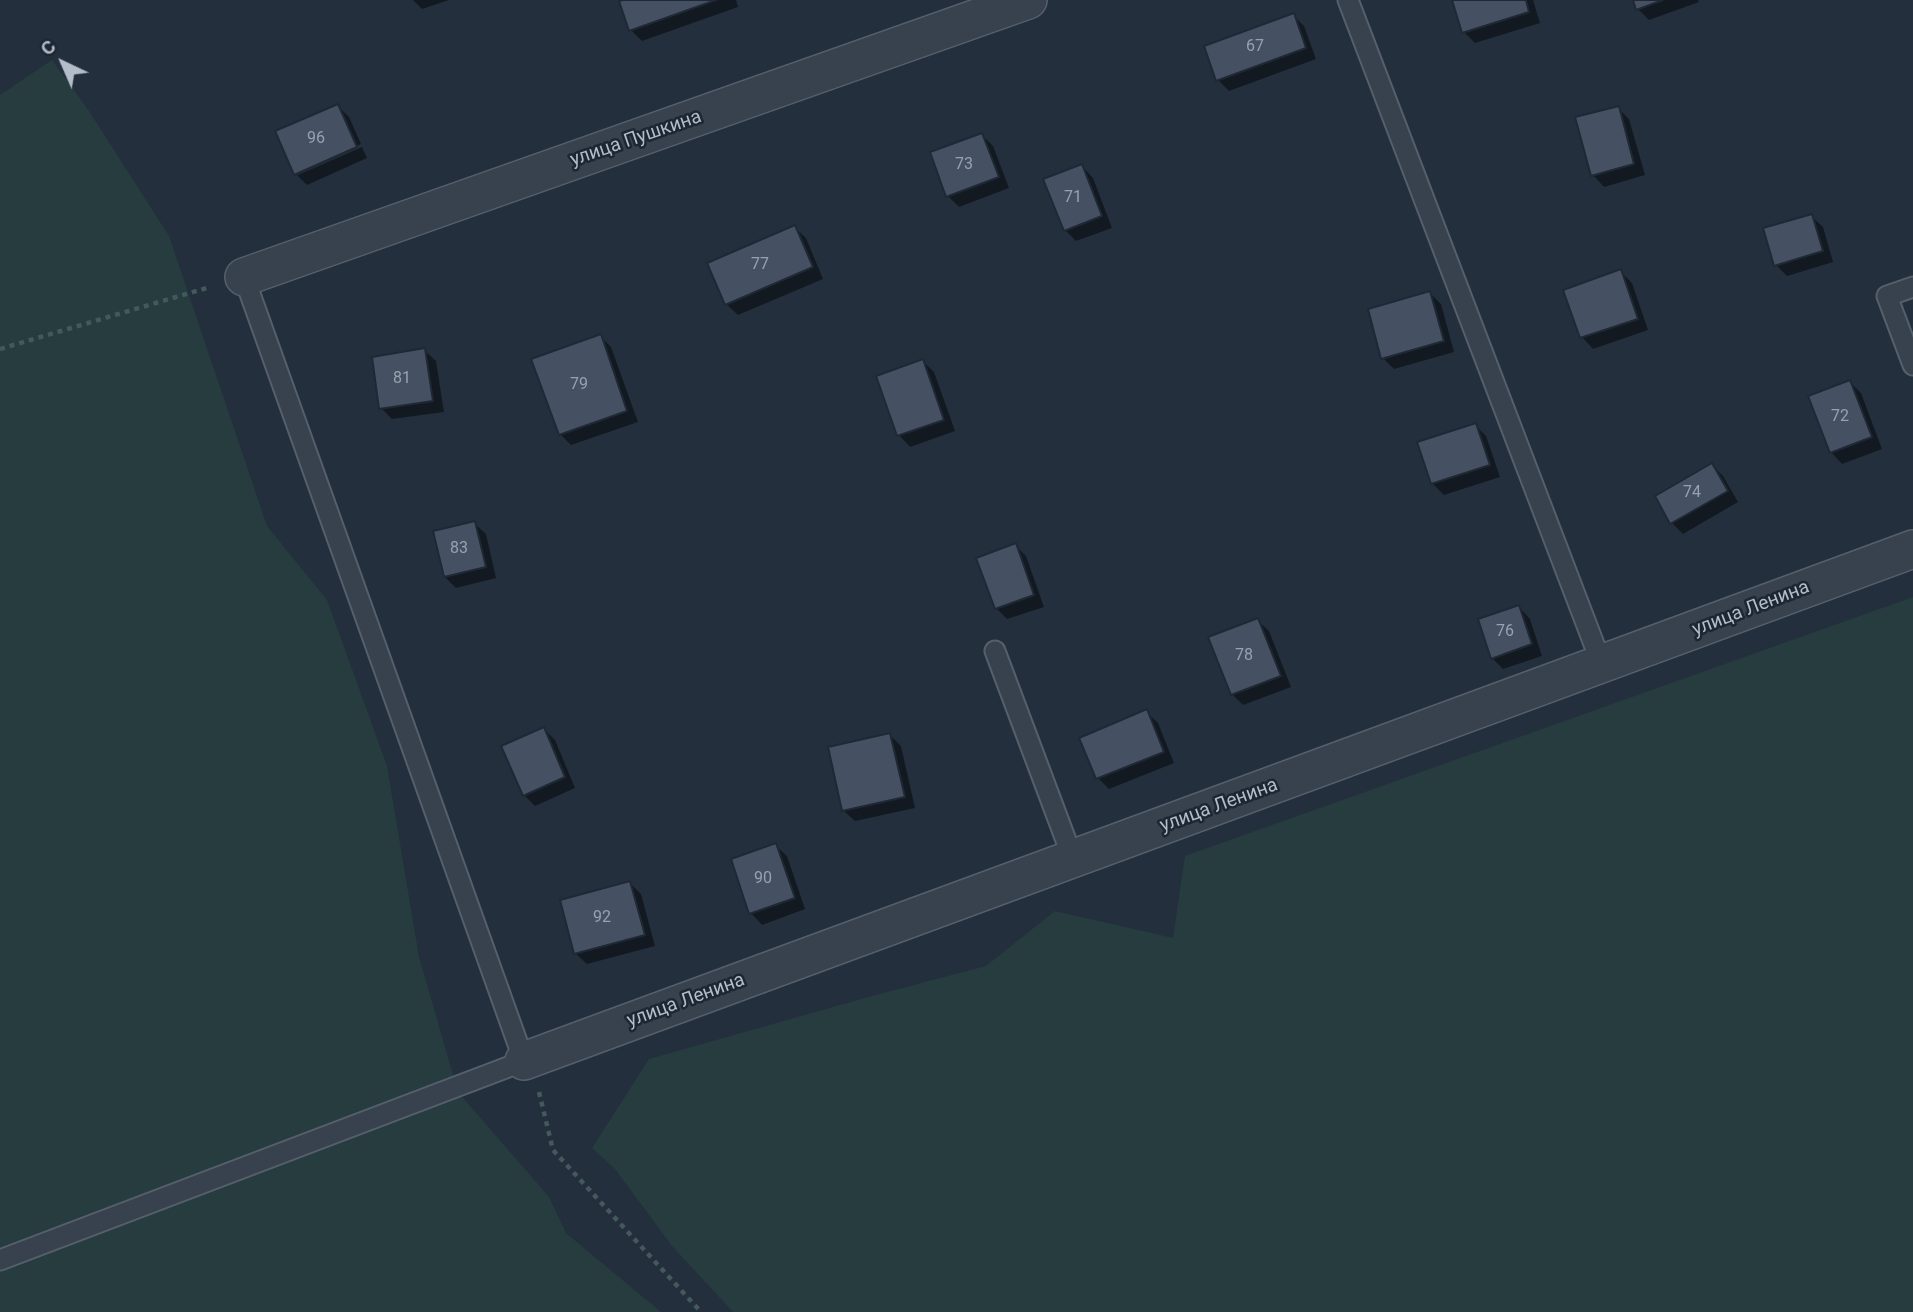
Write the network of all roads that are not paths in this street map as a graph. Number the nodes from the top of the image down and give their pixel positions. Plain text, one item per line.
1 (1028, 0) edge
2 (1348, 0) edge
3 (244, 277) joint
4 (1913, 287) edge
5 (1913, 365) edge
6 (1913, 549) edge
7 (995, 651) dead end
8 (1602, 665) junction
9 (1073, 859) junction
10 (524, 1061) junction
11 (0, 1260) edge

1 - 3 street, улица Пушкина
2 - 8 lane
3 - 10 lane
4 - 5 lane
6 - 8 street, улица Ленина
7 - 9 lane
8 - 9 street, улица Ленина
9 - 10 street, улица Ленина
10 - 11 lane

